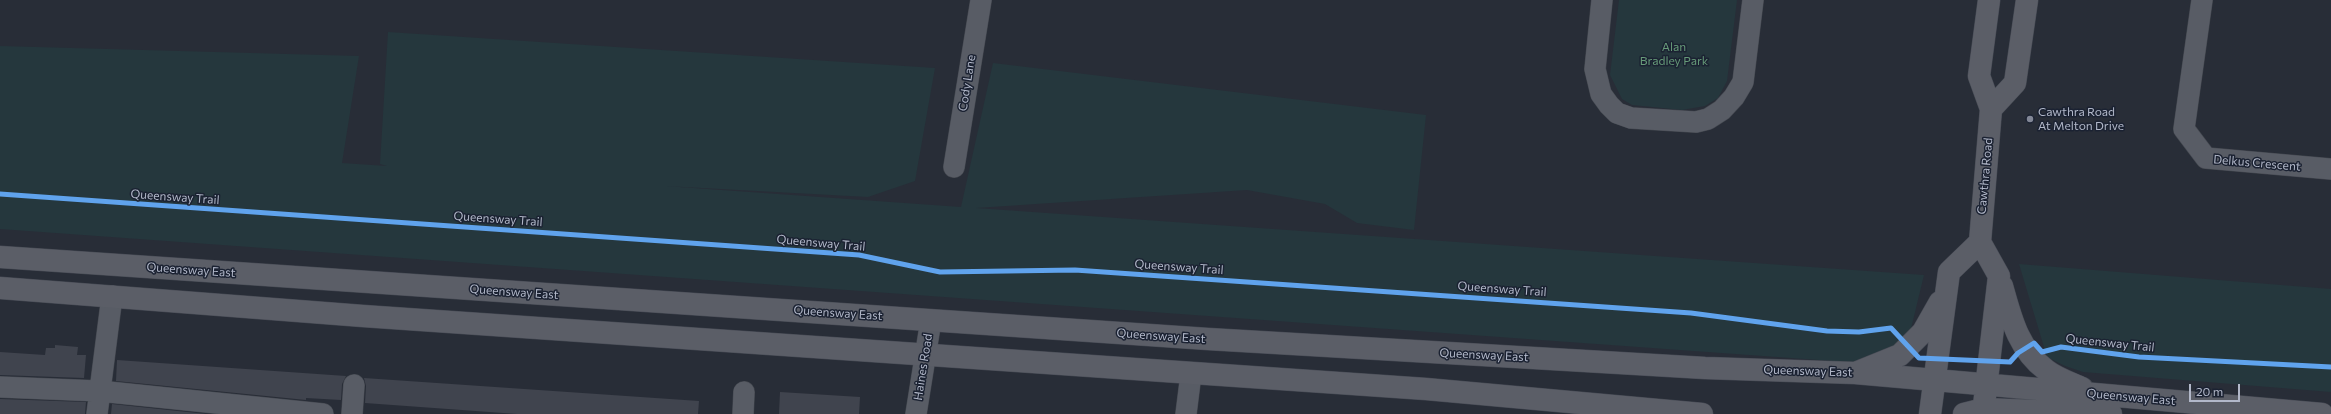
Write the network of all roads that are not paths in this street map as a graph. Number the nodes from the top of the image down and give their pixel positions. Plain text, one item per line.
1 (981, 0) edge
2 (1602, 0) edge
3 (1753, 0) edge
4 (1989, 0) edge
5 (2027, 0) edge
6 (2202, 0) edge
7 (1991, 109) junction
8 (954, 167) dead end
9 (2331, 169) edge
10 (1980, 242) junction
11 (0, 257) edge
12 (1999, 276) junction
13 (0, 288) edge
14 (1946, 291) junction
15 (112, 296) junction
16 (931, 320) junction
17 (925, 355) junction
18 (1855, 373) junction
19 (1191, 374) junction
20 (1934, 380) junction
21 (354, 385) dead end
22 (1987, 385) junction
23 (0, 387) edge
24 (99, 391) junction
25 (744, 392) dead end
26 (2094, 394) junction
27 (1977, 412) edge
28 (97, 414) edge
29 (323, 414) edge
30 (352, 414) edge
31 (743, 414) edge
32 (916, 414) edge
33 (1186, 414) edge
34 (1702, 414) edge
35 (1930, 414) edge
36 (2111, 414) edge
37 (2322, 414) edge

1 - 8 street, Cody Lane
2 - 3 street
4 - 7 main road, Cawthra Road
5 - 7 main road
6 - 9 street, Delkus Crescent
7 - 10 main road, Cawthra Road
10 - 12 main road
10 - 14 main road
11 - 16 main road, Queensway East
12 - 22 main road
12 - 26 main road
13 - 15 main road
14 - 18 main road
14 - 20 main road
15 - 17 main road
15 - 24 street
16 - 17 street, Haines Road
16 - 18 main road, Queensway East
17 - 19 main road
17 - 32 street, Haines Road
18 - 20 main road, Queensway East
19 - 33 street
19 - 34 main road
20 - 22 main road, Queensway East
20 - 35 main road
21 - 30 street
22 - 26 main road, Queensway East
22 - 27 main road
23 - 24 street
24 - 28 street
24 - 29 street
25 - 31 street
26 - 37 main road, Queensway East
27 - 36 main road

